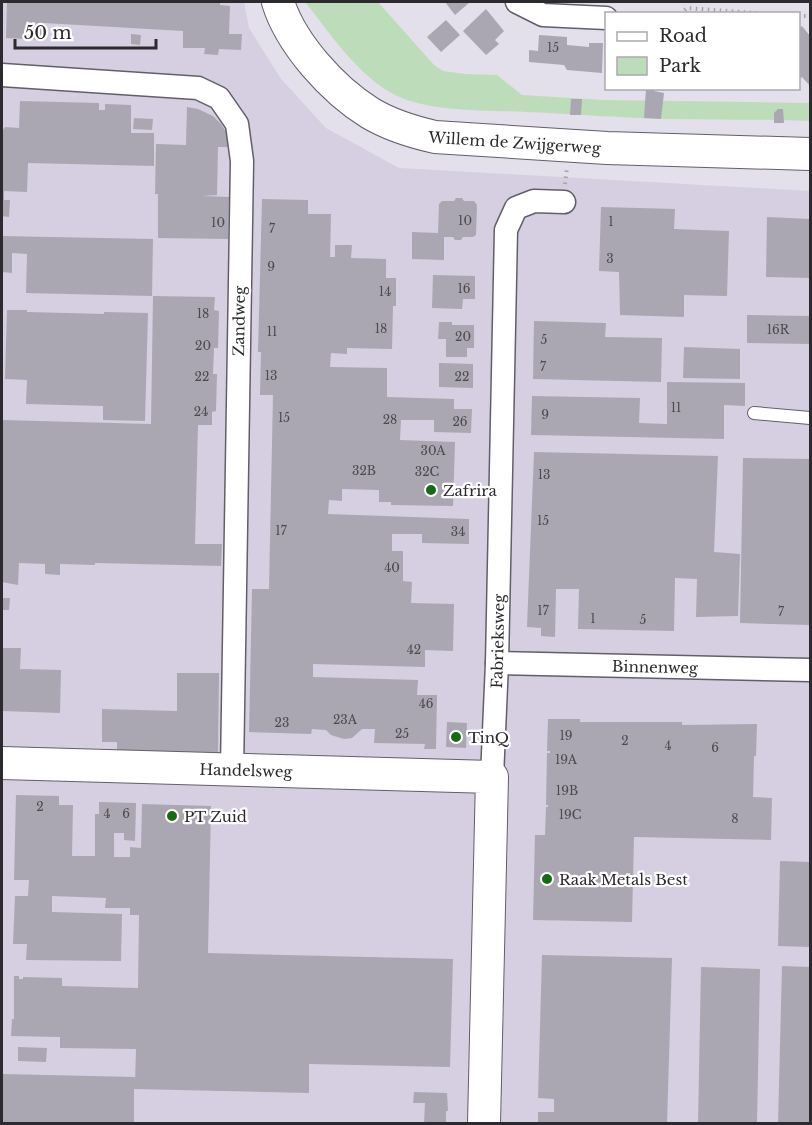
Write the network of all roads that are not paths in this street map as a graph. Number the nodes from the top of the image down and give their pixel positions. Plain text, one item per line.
1 (278, 2) edge
2 (517, 2) edge
3 (605, 18) edge
4 (2, 75) edge
5 (810, 154) edge
6 (564, 202) dead end
7 (754, 413) dead end
8 (810, 418) edge
9 (497, 663) junction
10 (810, 670) edge
11 (2, 764) edge
12 (232, 770) junction
13 (492, 777) junction
14 (484, 1124) edge

1 - 5 street, Willem de Zwijgerweg
2 - 3 street
4 - 12 street, Zandweg
6 - 9 street, Fabrieksweg
7 - 8 lane
9 - 10 street, Binnenweg
9 - 13 street, Fabrieksweg
11 - 12 street, Handelsweg
12 - 13 street, Handelsweg
13 - 14 street, Fabrieksweg

